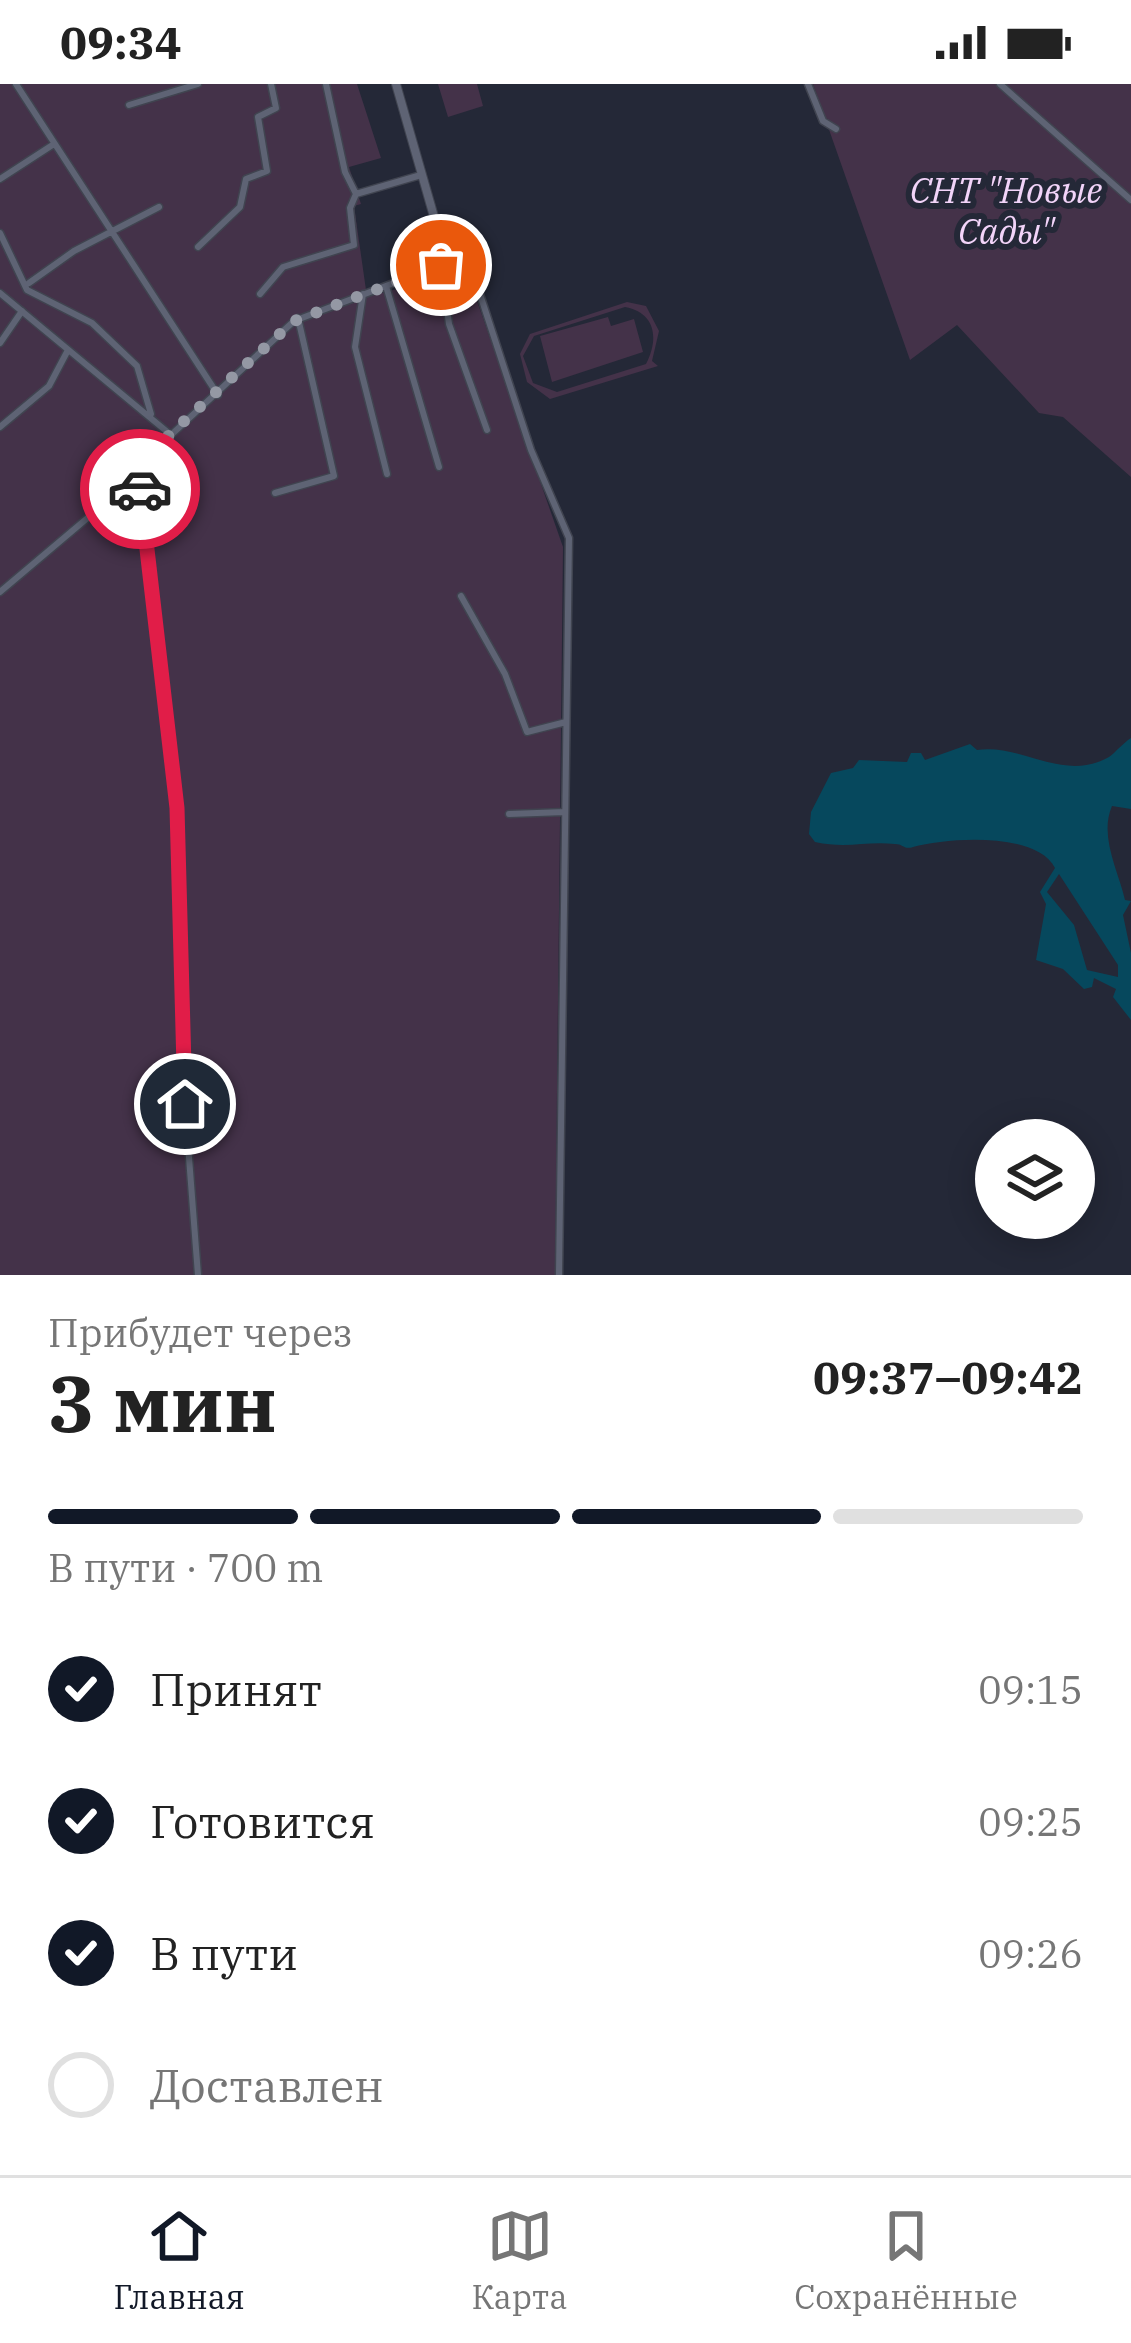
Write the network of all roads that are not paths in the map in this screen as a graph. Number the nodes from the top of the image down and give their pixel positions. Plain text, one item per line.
1 (16, 84) edge
2 (198, 84) edge
3 (271, 84) edge
4 (326, 84) edge
5 (395, 84) edge
6 (808, 84) edge
7 (1000, 84) edge
8 (129, 105) dead end
9 (836, 129) dead end
10 (54, 144) junction
11 (421, 175) junction
12 (0, 179) edge
13 (356, 194) junction
14 (1131, 200) edge
15 (159, 207) dead end
16 (0, 233) edge
17 (112, 233) junction
18 (198, 247) dead end
19 (443, 260) junction
20 (28, 286) junction
21 (386, 286) junction
22 (0, 293) edge
23 (260, 294) dead end
24 (363, 294) junction
25 (14, 304) junction
26 (22, 311) junction
27 (298, 318) junction
28 (0, 343) edge
29 (69, 349) junction
30 (218, 395) junction
31 (152, 414) junction
32 (0, 427) edge
33 (487, 430) dead end
34 (170, 434) junction
35 (439, 467) dead end
36 (387, 474) dead end
37 (136, 477) junction
38 (275, 494) dead end
39 (0, 592) edge
40 (461, 596) dead end
41 (566, 722) junction
42 (565, 812) junction
43 (509, 814) dead end
44 (199, 1275) edge
45 (559, 1275) edge

1 - 10 street
2 - 8 street
3 - 18 street
4 - 13 street
5 - 11 street
6 - 9 street
7 - 14 street
10 - 12 street
10 - 17 street
11 - 13 street
11 - 19 street
13 - 23 street
15 - 17 street
16 - 20 street
17 - 20 street
17 - 30 street
19 - 21 street
19 - 33 street
19 - 41 street
20 - 25 street
20 - 31 street
21 - 24 street
21 - 35 street
22 - 25 street
24 - 27 street
24 - 36 street
25 - 26 street
26 - 28 street
26 - 29 street
27 - 30 street
27 - 38 street
29 - 31 street
29 - 32 street
30 - 34 street
31 - 34 street
34 - 37 street
37 - 39 street
37 - 44 street
40 - 41 street
41 - 42 street
42 - 43 street
42 - 45 street

